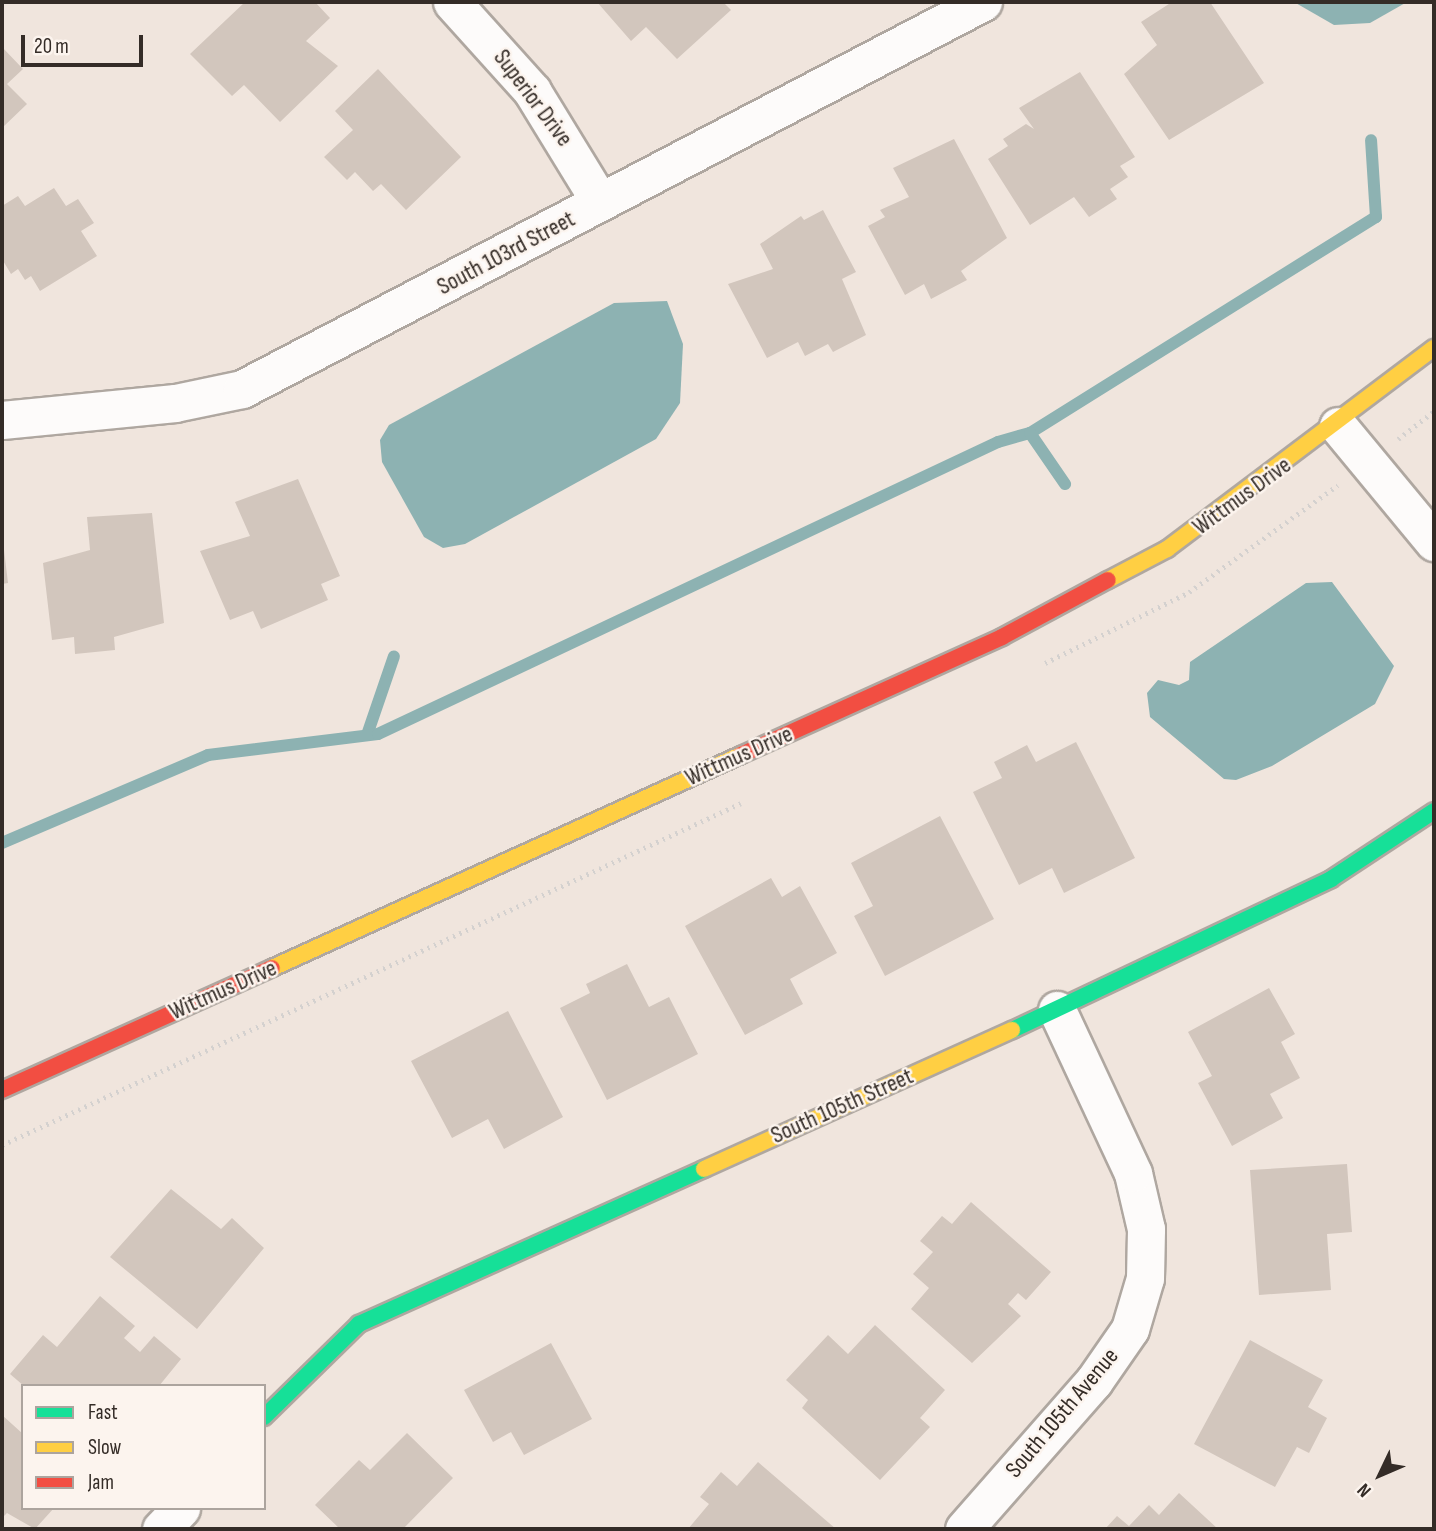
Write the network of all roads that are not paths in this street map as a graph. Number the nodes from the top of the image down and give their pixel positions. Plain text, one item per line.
1 (452, 2) edge
2 (984, 2) edge
3 (600, 202) junction
4 (1434, 348) edge
5 (2, 420) edge
6 (1338, 426) junction
7 (1434, 542) edge
8 (1434, 811) edge
9 (1057, 1010) junction
10 (2, 1090) edge
11 (266, 1414) edge
12 (179, 1510) edge
13 (161, 1529) edge
14 (964, 1529) edge

1 - 3 street, Superior Drive
2 - 3 street, South 103rd Street
3 - 5 street, South 103rd Street
4 - 6 street, Wittmus Drive
6 - 7 street
6 - 10 street, Wittmus Drive
8 - 9 street, South 105th Street
9 - 11 street, South 105th Street
9 - 14 street, South 105th Avenue
12 - 13 street

